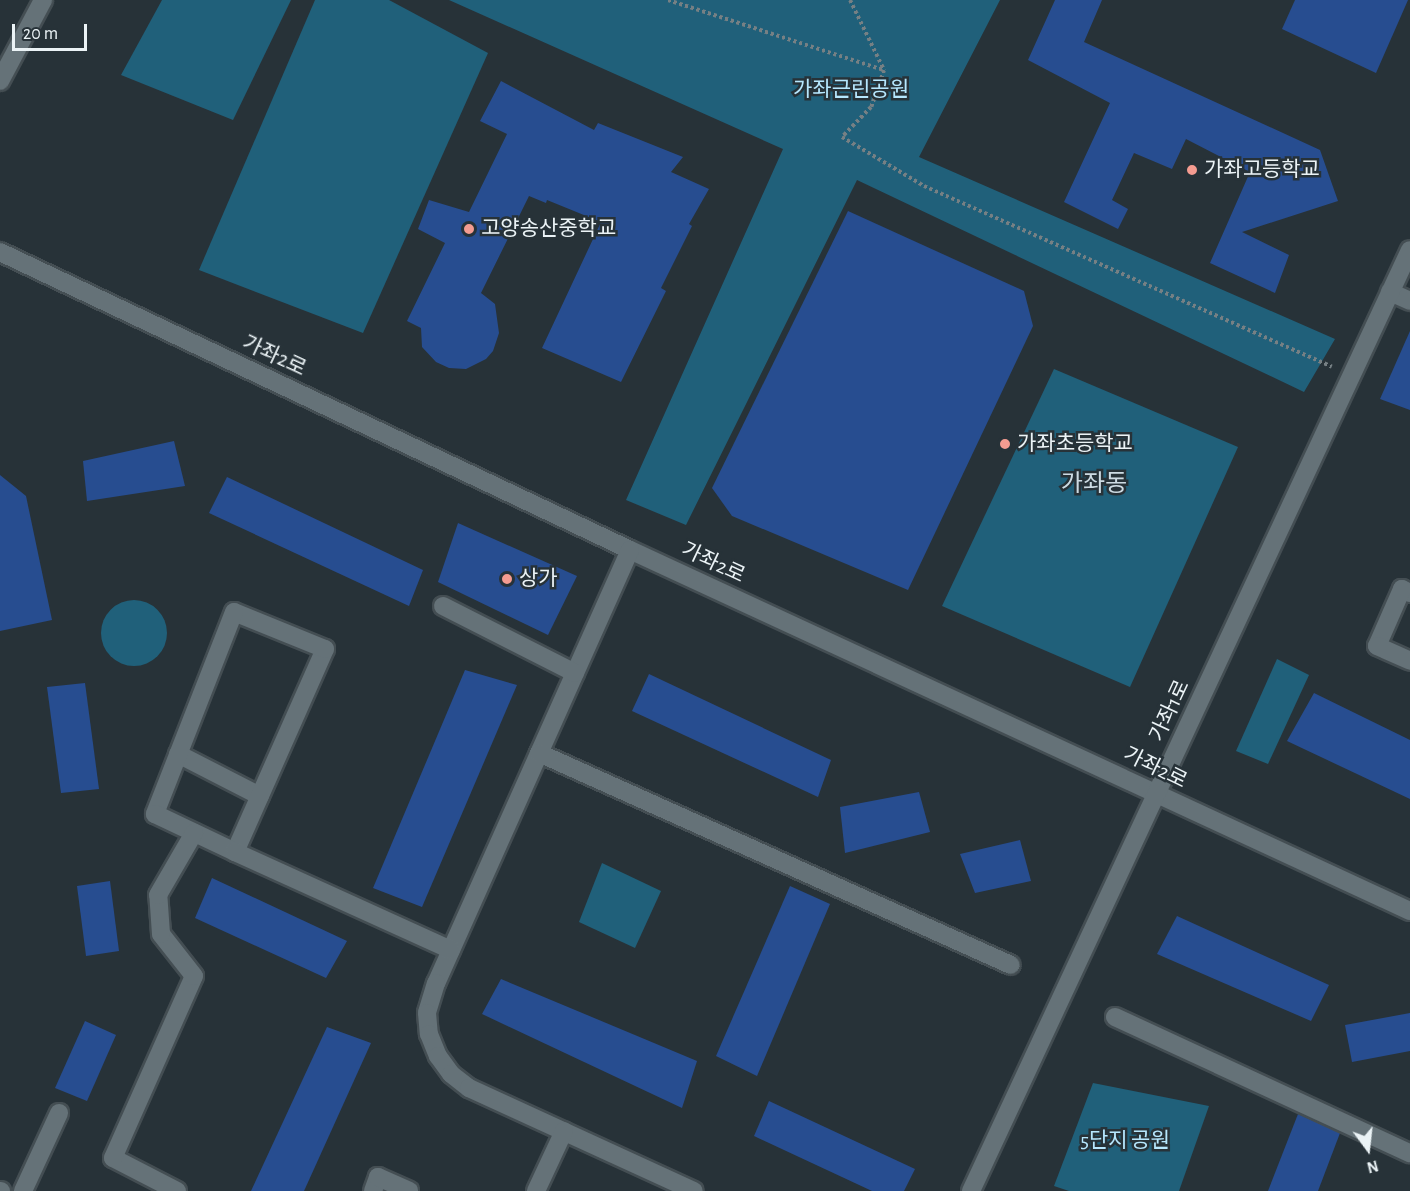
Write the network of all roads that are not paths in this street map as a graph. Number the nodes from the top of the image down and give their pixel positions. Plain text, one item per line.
1 (43, 0) edge
2 (0, 81) edge
3 (1410, 250) edge
4 (0, 252) edge
5 (1390, 292) junction
6 (1410, 301) edge
7 (630, 550) junction
8 (1410, 593) edge
9 (443, 606) dead end
10 (1410, 661) edge
11 (575, 673) junction
12 (539, 753) junction
13 (178, 754) junction
14 (1157, 793) junction
15 (260, 796) junction
16 (194, 833) junction
17 (235, 852) junction
18 (1410, 910) edge
19 (451, 950) junction
20 (1011, 965) dead end
21 (1115, 1017) dead end
22 (59, 1113) dead end
23 (564, 1131) junction
24 (1410, 1153) edge
25 (24, 1191) edge
26 (177, 1191) edge
27 (373, 1191) edge
28 (409, 1191) edge
29 (536, 1191) edge
30 (694, 1191) edge
31 (971, 1191) edge

1 - 2 street
3 - 5 street, 가좌1로
4 - 7 street, 가좌2로
5 - 6 street
5 - 14 street, 가좌1로
7 - 11 street
7 - 14 street, 가좌2로
8 - 10 street
9 - 11 street
11 - 12 street
12 - 19 street
12 - 20 street
13 - 15 street
13 - 15 street
13 - 16 street
14 - 18 street, 가좌2로
14 - 31 street, 가좌1로
15 - 17 street
16 - 17 street
16 - 26 street
17 - 19 street
19 - 23 street
21 - 24 street
22 - 25 street
23 - 29 street
23 - 30 street
27 - 28 street

